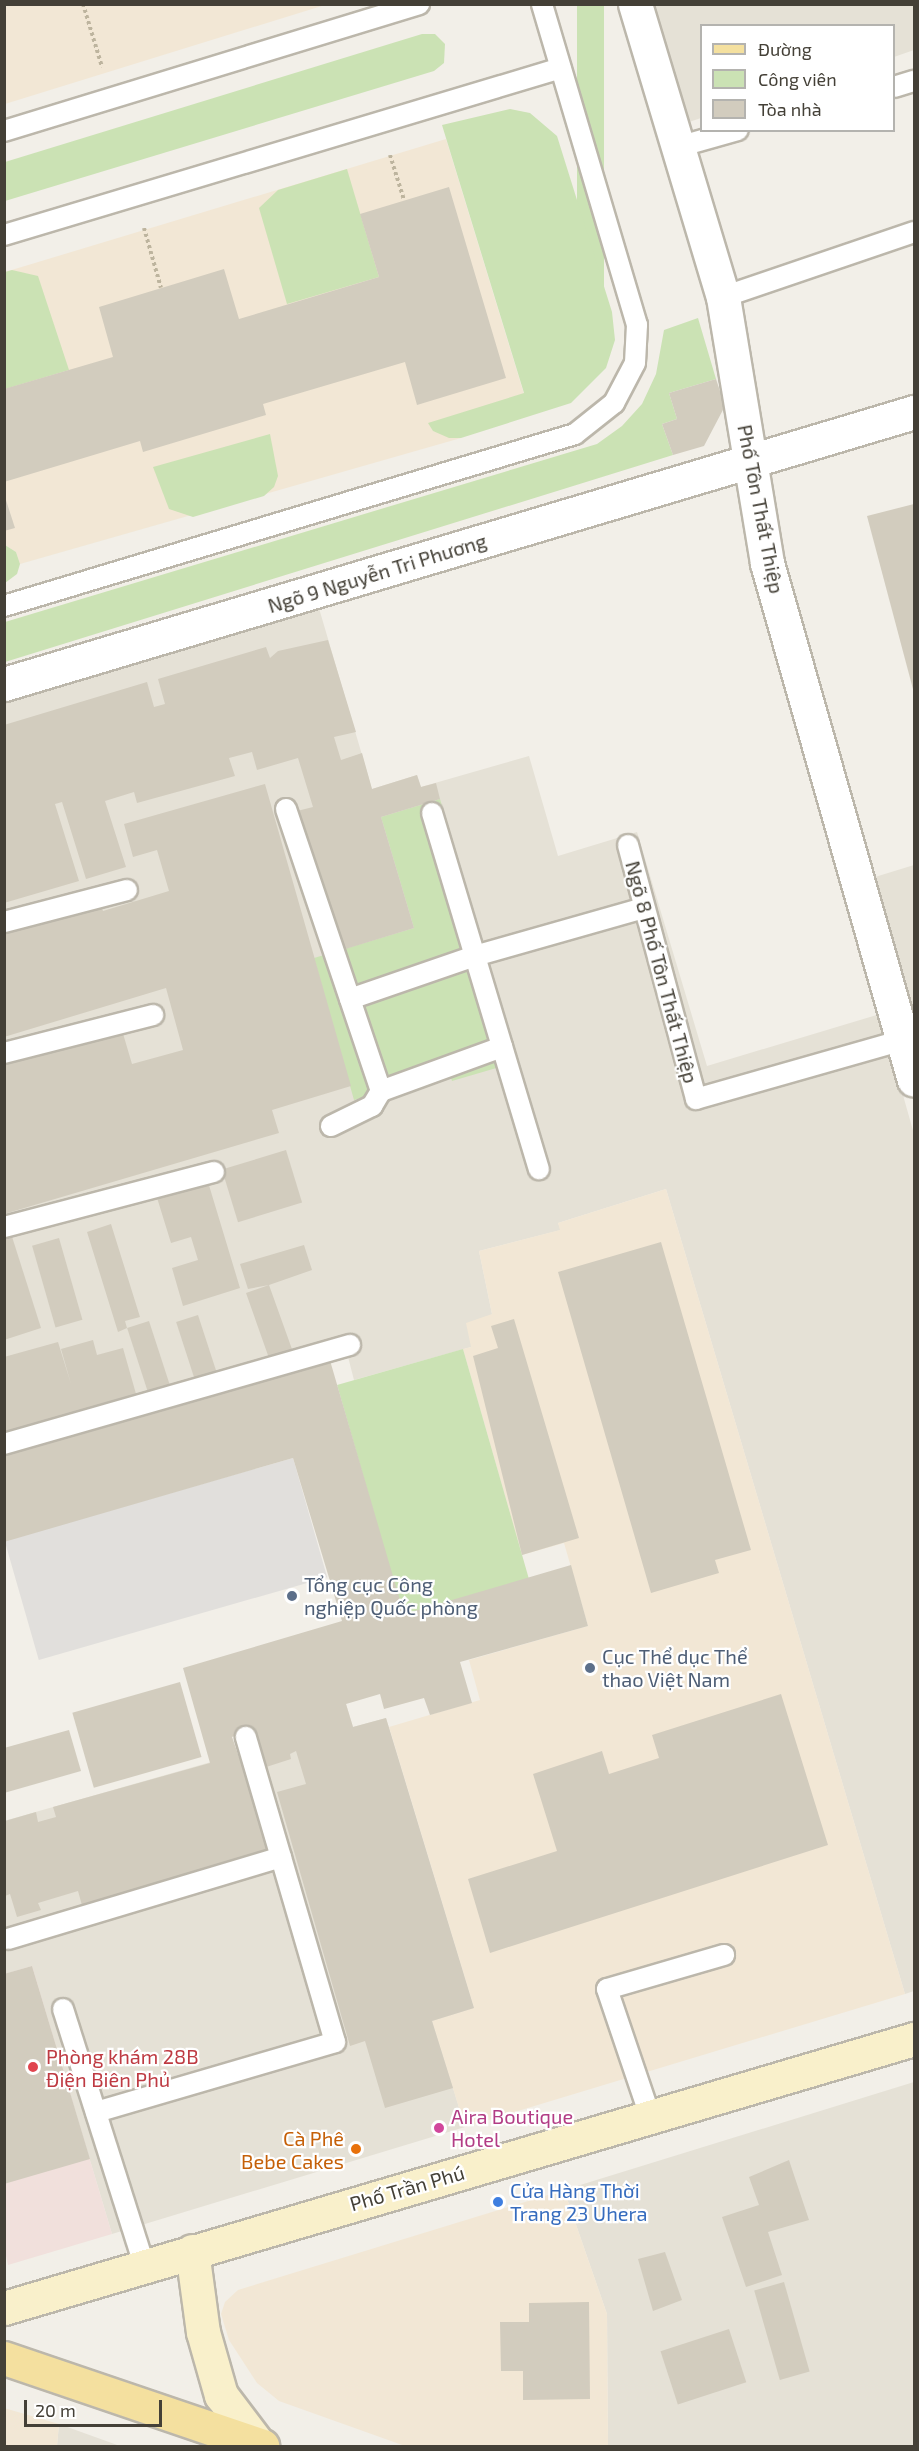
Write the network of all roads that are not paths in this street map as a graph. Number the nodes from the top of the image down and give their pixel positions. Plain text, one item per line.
1 (419, 4) edge
2 (542, 4) edge
3 (635, 4) edge
4 (561, 68) junction
5 (915, 81) edge
6 (895, 87) edge
7 (4, 131) edge
8 (731, 132) edge
9 (678, 147) junction
10 (915, 232) edge
11 (4, 235) edge
12 (723, 297) junction
13 (915, 412) edge
14 (750, 462) junction
15 (4, 606) edge
16 (4, 684) edge
17 (286, 809) dead end
18 (432, 813) dead end
19 (628, 845) dead end
20 (127, 890) dead end
21 (644, 908) junction
22 (4, 922) edge
23 (475, 956) junction
24 (350, 999) junction
25 (153, 1015) dead end
26 (903, 1040) junction
27 (502, 1047) junction
28 (4, 1053) edge
29 (915, 1080) edge
30 (381, 1091) junction
31 (331, 1126) dead end
32 (539, 1169) dead end
33 (214, 1172) dead end
34 (4, 1227) edge
35 (350, 1346) dead end
36 (4, 1444) edge
37 (246, 1737) dead end
38 (281, 1857) junction
39 (8, 1939) dead end
40 (724, 1955) dead end
41 (63, 2009) dead end
42 (915, 2039) edge
43 (96, 2112) junction
44 (650, 2116) junction
45 (192, 2251) junction
46 (144, 2265) junction
47 (4, 2308) edge
48 (4, 2358) edge
49 (260, 2446) edge

1 - 7 lane
2 - 4 lane
3 - 9 street, Phố Tôn Thất Thiệp
4 - 11 lane
4 - 15 lane
5 - 6 lane
8 - 9 lane
9 - 12 street, Phố Tôn Thất Thiệp
10 - 12 lane
12 - 14 street, Phố Tôn Thất Thiệp
13 - 14 street, Ngõ 9 Nguyễn Tri Phương
14 - 16 street, Ngõ 9 Nguyễn Tri Phương
14 - 26 street, Phố Tôn Thất Thiệp
17 - 24 lane
18 - 23 lane
19 - 21 lane, Ngõ 8 Phố Tôn Thất Thiệp
20 - 22 lane
21 - 23 lane
21 - 26 lane, Ngõ 8 Phố Tôn Thất Thiệp
23 - 24 lane
23 - 27 lane
24 - 30 lane
25 - 28 lane
26 - 29 street, Phố Tôn Thất Thiệp
27 - 30 lane
27 - 32 lane
30 - 31 lane
33 - 34 lane
35 - 36 lane
37 - 38 lane
38 - 39 lane
38 - 43 lane
40 - 44 lane
41 - 43 lane
42 - 44 street, Phố Trần Phú
43 - 46 lane
44 - 45 street, Phố Trần Phú
45 - 46 street, Phố Trần Phú
45 - 49 street
46 - 47 street, Phố Trần Phú
48 - 49 main road

